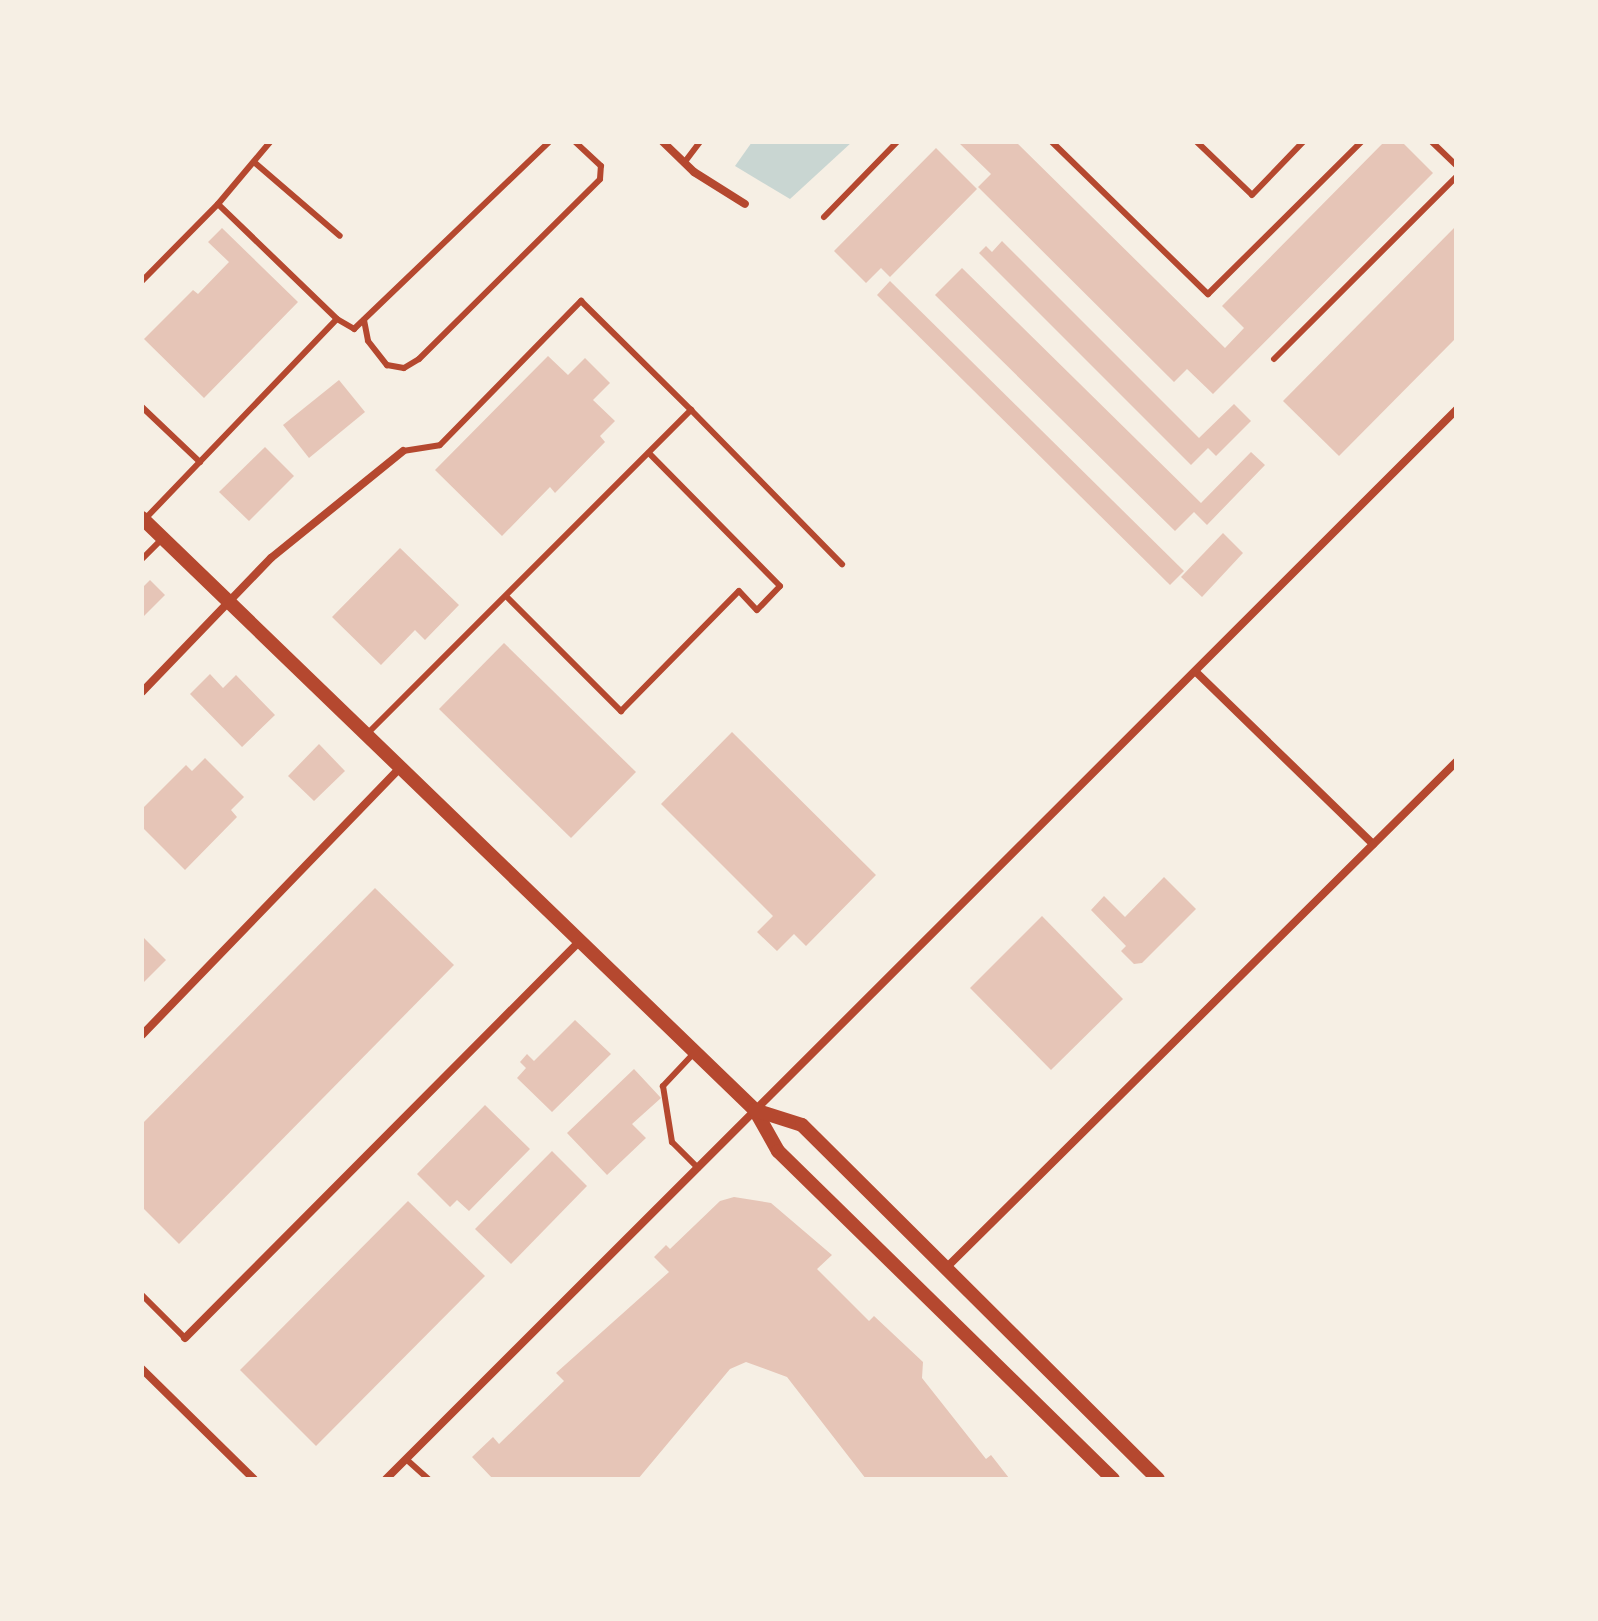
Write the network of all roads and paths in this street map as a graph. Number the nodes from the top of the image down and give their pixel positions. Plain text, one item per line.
1 (270, 142) edge
2 (549, 142) edge
3 (575, 142) edge
4 (663, 142) edge
5 (700, 142) edge
6 (897, 142) edge
7 (1052, 142) edge
8 (1197, 142) edge
9 (1303, 142) edge
10 (1361, 142) edge
11 (1432, 142) edge
12 (254, 162) junction
13 (684, 163) junction
14 (1456, 165) edge
15 (1456, 177) edge
16 (218, 204) junction
17 (745, 204) dead end
18 (824, 217) dead end
19 (340, 236) dead end
20 (142, 281) edge
21 (337, 319) junction
22 (364, 320) junction
23 (1274, 359) dead end
24 (142, 407) edge
25 (691, 410) junction
26 (1456, 410) edge
27 (403, 451) joint
28 (649, 453) junction
29 (200, 462) junction
30 (143, 519) edge
31 (163, 538) junction
32 (142, 559) edge
33 (842, 564) dead end
34 (506, 596) junction
35 (229, 602) junction
36 (1196, 672) junction
37 (142, 692) edge
38 (366, 735) junction
39 (1456, 762) edge
40 (400, 768) junction
41 (1373, 844) junction
42 (579, 942) junction
43 (142, 1035) edge
44 (695, 1052) junction
45 (755, 1110) junction
46 (698, 1168) junction
47 (946, 1268) junction
48 (142, 1295) edge
49 (185, 1338) joint
50 (144, 1375) edge
51 (406, 1459) junction
52 (254, 1479) edge
53 (386, 1479) edge
54 (428, 1479) edge
55 (1113, 1479) edge
56 (1158, 1479) edge

1 - 12 lane
2 - 22 lane
3 - 22 lane
4 - 13 street
5 - 13 lane
6 - 18 lane
7 - 10 lane
8 - 9 lane
11 - 14 lane
12 - 16 lane
12 - 19 lane
13 - 17 street
15 - 23 lane
16 - 20 lane
16 - 21 lane
21 - 22 lane
21 - 29 lane
24 - 29 lane
25 - 27 lane
25 - 28 lane
25 - 33 lane
26 - 36 street
27 - 35 street
28 - 34 lane
28 - 34 lane
29 - 30 lane
30 - 31 street
31 - 32 lane
31 - 35 street
34 - 38 lane
35 - 37 street
35 - 38 street
36 - 41 street
36 - 45 street
38 - 40 street
39 - 41 street
40 - 42 street
40 - 43 street
41 - 47 street
42 - 44 street
42 - 49 street
44 - 45 street
44 - 46 lane
45 - 46 street
45 - 47 street
45 - 55 street
46 - 51 street
47 - 56 street
48 - 49 lane
50 - 52 street
51 - 53 street
51 - 54 lane

